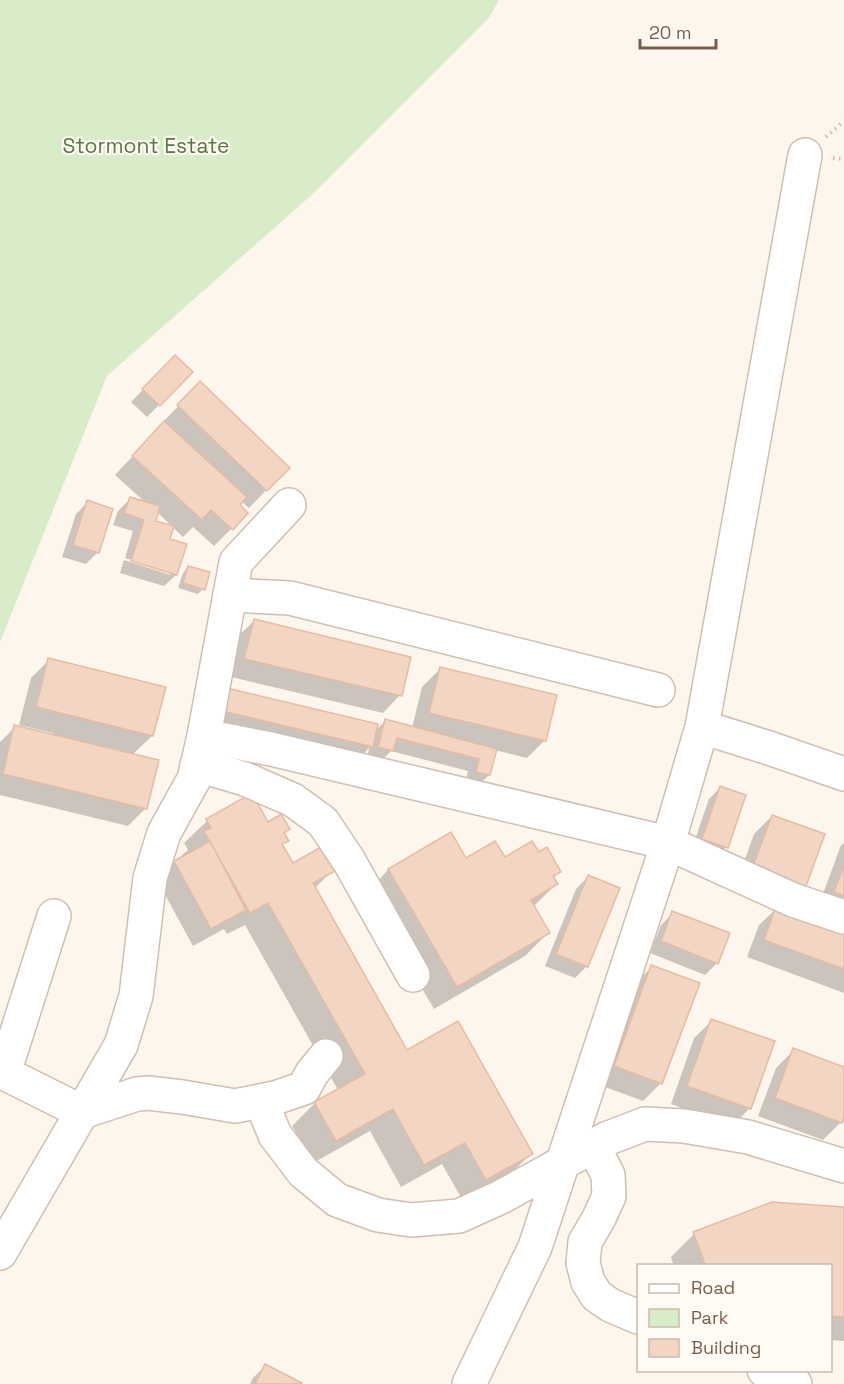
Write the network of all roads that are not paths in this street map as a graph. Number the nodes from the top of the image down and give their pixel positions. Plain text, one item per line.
1 (805, 154) dead end
2 (289, 505) dead end
3 (230, 595) junction
4 (658, 690) dead end
5 (702, 727) junction
6 (201, 750) junction
7 (844, 774) edge
8 (668, 843) junction
9 (54, 916) dead end
10 (844, 917) edge
11 (413, 975) dead end
12 (326, 1056) dead end
13 (261, 1101) junction
14 (82, 1112) junction
15 (593, 1146) junction
16 (562, 1163) junction
17 (844, 1166) edge
18 (0, 1252) edge
19 (637, 1316) edge
20 (766, 1372) edge
21 (469, 1384) edge
22 (795, 1384) edge

1 - 5 lane
2 - 3 lane
3 - 4 lane
3 - 6 lane
5 - 7 lane
5 - 8 lane
6 - 8 lane
6 - 11 lane
6 - 14 lane
8 - 10 lane
8 - 16 lane
9 - 14 lane
12 - 13 lane
13 - 14 lane
13 - 16 lane
14 - 18 lane
15 - 16 lane
15 - 17 lane
15 - 19 lane
16 - 21 lane
20 - 22 lane

